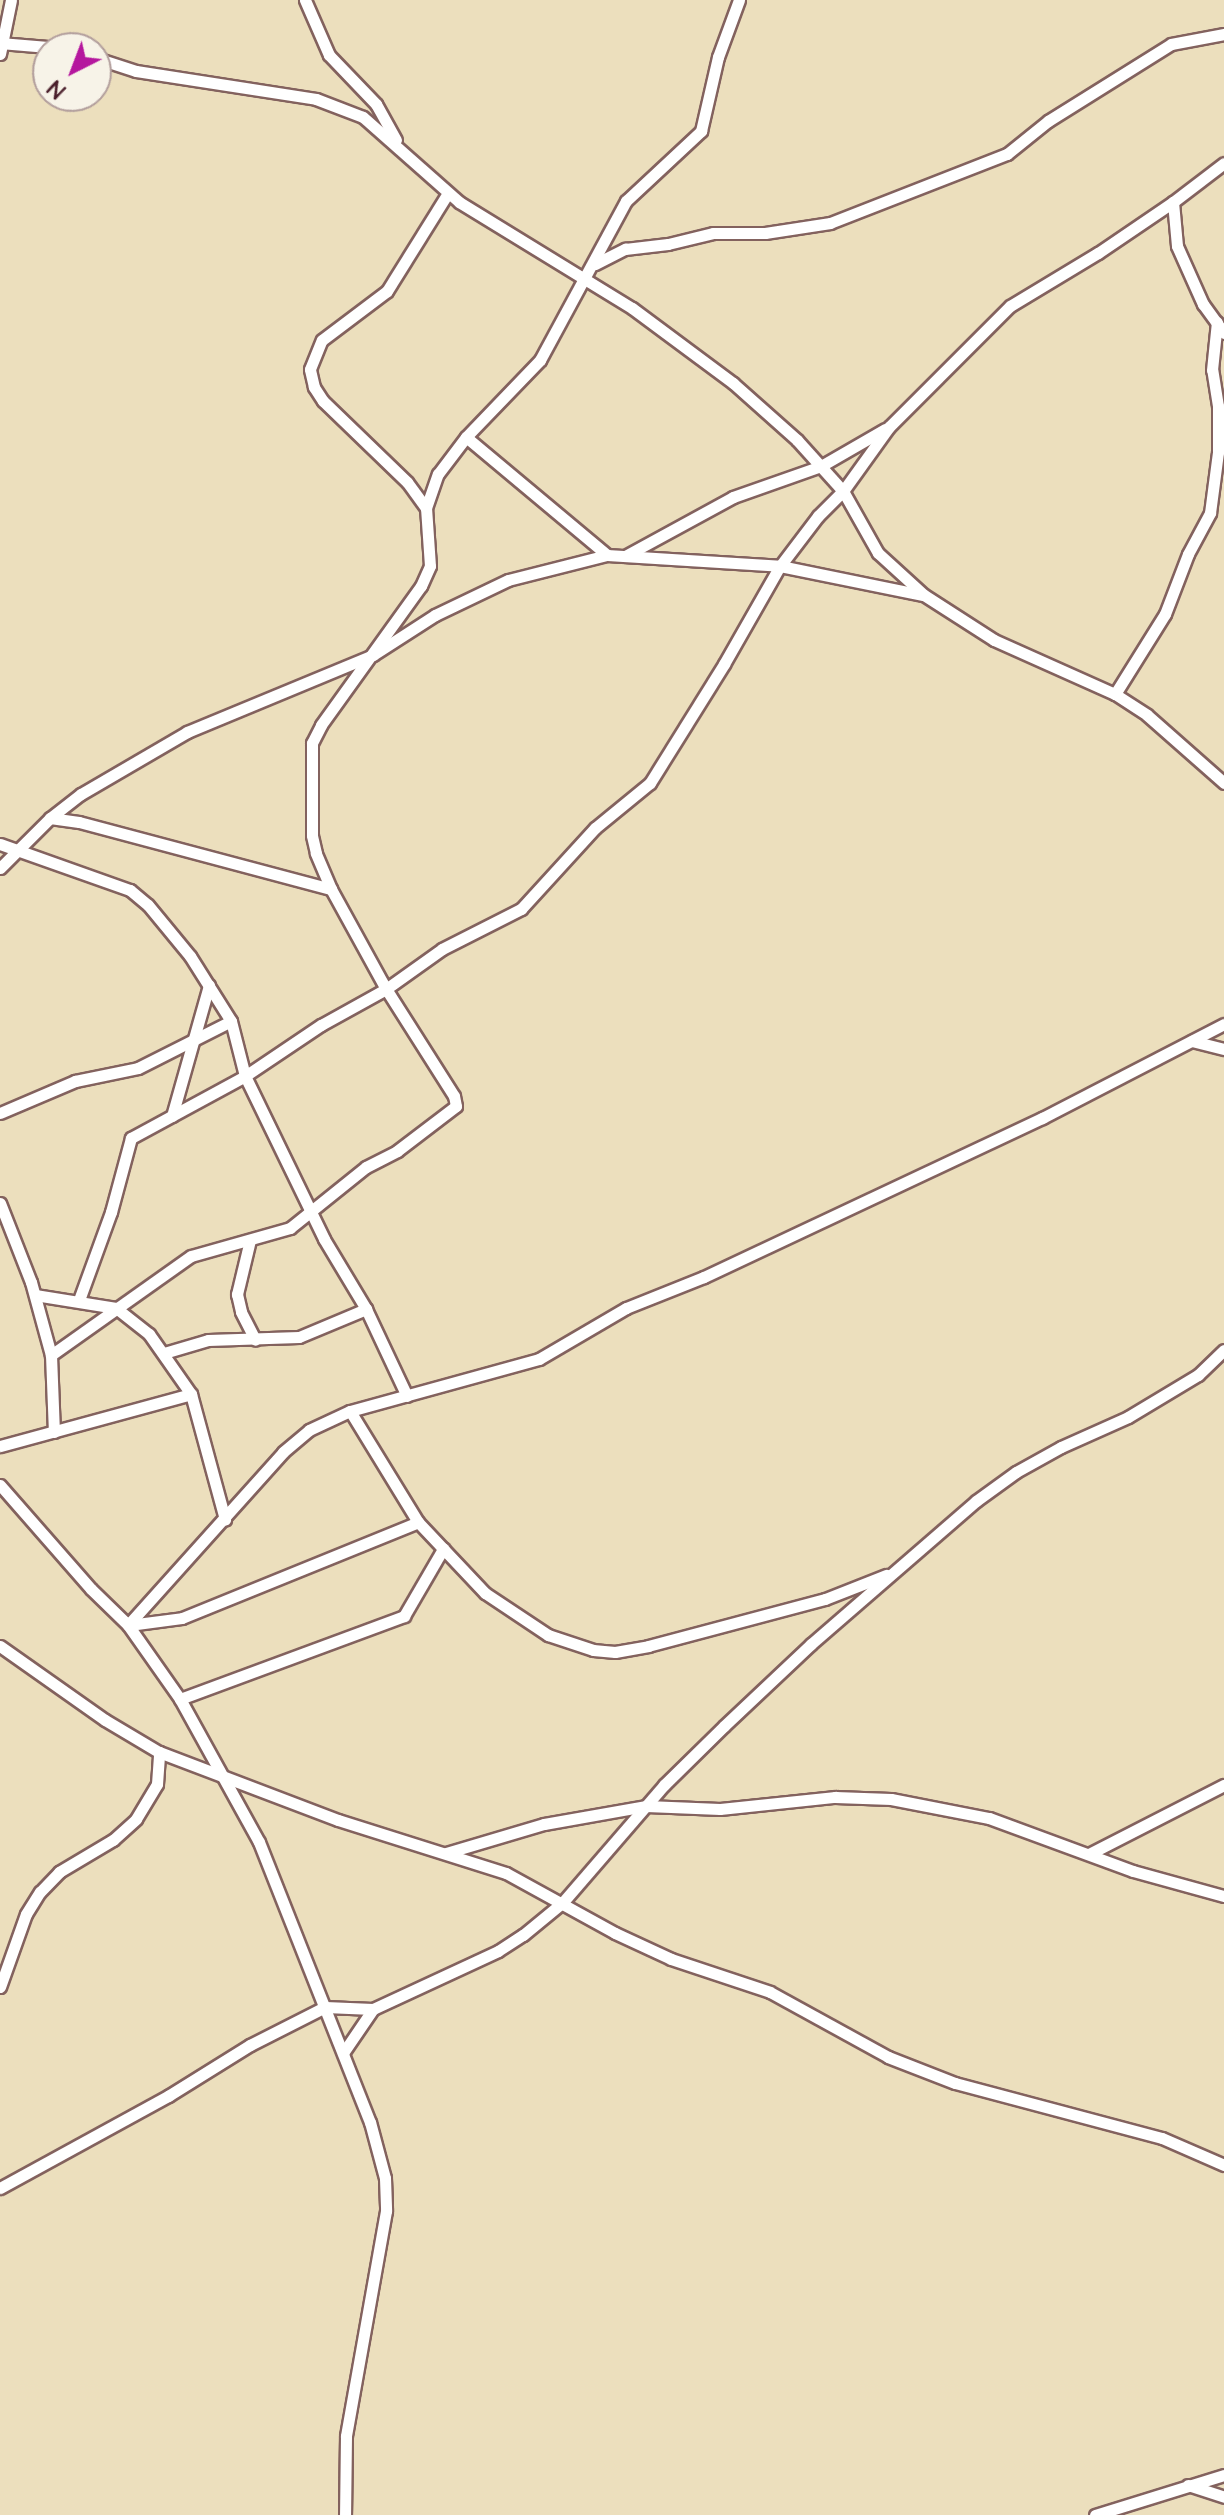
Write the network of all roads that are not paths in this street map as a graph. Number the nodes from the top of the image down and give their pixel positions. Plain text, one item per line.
1 (11, 0) edge
2 (305, 0) edge
3 (739, 0) edge
4 (1224, 34) edge
5 (1, 47) edge
6 (32, 48) edge
7 (112, 63) edge
8 (401, 147) junction
9 (1224, 163) edge
10 (448, 193) junction
11 (1173, 202) junction
12 (594, 265) junction
13 (585, 282) junction
14 (1220, 327) edge
15 (889, 427) junction
16 (466, 437) junction
17 (821, 466) junction
18 (843, 491) junction
19 (426, 508) junction
20 (607, 555) junction
21 (625, 556) junction
22 (780, 566) junction
23 (924, 595) junction
24 (373, 655) junction
25 (1115, 694) junction
26 (1224, 783) edge
27 (50, 818) junction
28 (0, 844) edge
29 (17, 850) junction
30 (0, 868) edge
31 (331, 889) junction
32 (209, 985) junction
33 (386, 989) junction
34 (231, 1021) junction
35 (1224, 1024) edge
36 (191, 1041) junction
37 (1192, 1041) junction
38 (1224, 1049) edge
39 (245, 1076) junction
40 (0, 1113) edge
41 (172, 1116) junction
42 (0, 1203) edge
43 (311, 1210) junction
44 (250, 1240) junction
45 (35, 1295) junction
46 (79, 1300) junction
47 (116, 1308) junction
48 (366, 1309) junction
49 (255, 1340) junction
50 (1224, 1350) edge
51 (164, 1353) junction
52 (51, 1355) junction
53 (191, 1394) junction
54 (407, 1396) junction
55 (350, 1411) junction
56 (54, 1432) junction
57 (0, 1446) edge
58 (0, 1485) edge
59 (225, 1519) junction
60 (418, 1522) junction
61 (443, 1549) junction
62 (895, 1571) junction
63 (128, 1625) junction
64 (0, 1646) edge
65 (180, 1699) junction
66 (159, 1752) junction
67 (222, 1776) junction
68 (1224, 1785) edge
69 (646, 1806) junction
70 (443, 1854) junction
71 (1089, 1854) junction
72 (1224, 1896) edge
73 (563, 1902) junction
74 (0, 1987) edge
75 (325, 2007) junction
76 (373, 2009) junction
77 (343, 2053) junction
78 (1224, 2165) edge
79 (0, 2188) edge
80 (1224, 2475) edge
81 (1188, 2485) junction
82 (1224, 2497) edge
83 (345, 2515) edge
84 (1095, 2515) edge

1 - 5 street
2 - 8 street
3 - 12 street
4 - 12 street
5 - 6 street
7 - 8 street
8 - 10 street
9 - 11 street
10 - 13 street
10 - 19 street
11 - 14 street
11 - 15 street
12 - 13 street
13 - 16 street
13 - 17 street
14 - 25 street
15 - 17 street
15 - 18 street
16 - 19 street
16 - 20 street
17 - 18 street
17 - 21 street
18 - 22 street
18 - 23 street
19 - 24 street
20 - 21 street
20 - 24 street
21 - 22 street
22 - 23 street
22 - 33 street
23 - 25 street
24 - 27 street
24 - 31 street
25 - 26 street
27 - 29 street
27 - 31 street
28 - 29 street
29 - 30 street
29 - 32 street
31 - 33 street
32 - 34 street
32 - 36 street
33 - 39 street
33 - 43 street
34 - 36 street
34 - 39 street
35 - 37 street
36 - 40 street
36 - 41 street
37 - 38 street
37 - 54 street
39 - 41 street
39 - 43 street
41 - 46 street
42 - 45 street
43 - 44 street
43 - 48 street
44 - 47 street
44 - 49 street
45 - 46 street
45 - 52 street
46 - 47 street
47 - 51 street
47 - 52 street
48 - 49 street
48 - 54 street
49 - 51 street
50 - 62 street
51 - 53 street
52 - 56 street
53 - 56 street
53 - 59 street
54 - 55 street
55 - 59 street
55 - 60 street
56 - 57 street
58 - 63 street
59 - 63 street
60 - 61 street
60 - 63 street
61 - 62 street
61 - 65 street
62 - 69 street
63 - 65 street
64 - 66 street
65 - 67 street
66 - 67 street
66 - 74 street
67 - 70 street
67 - 75 street
68 - 71 street
69 - 70 street
69 - 71 street
69 - 73 street
70 - 73 street
71 - 72 street
73 - 76 street
73 - 78 street
75 - 76 street
75 - 77 street
75 - 79 street
76 - 77 street
77 - 83 street
80 - 81 street
81 - 82 street
81 - 84 street

